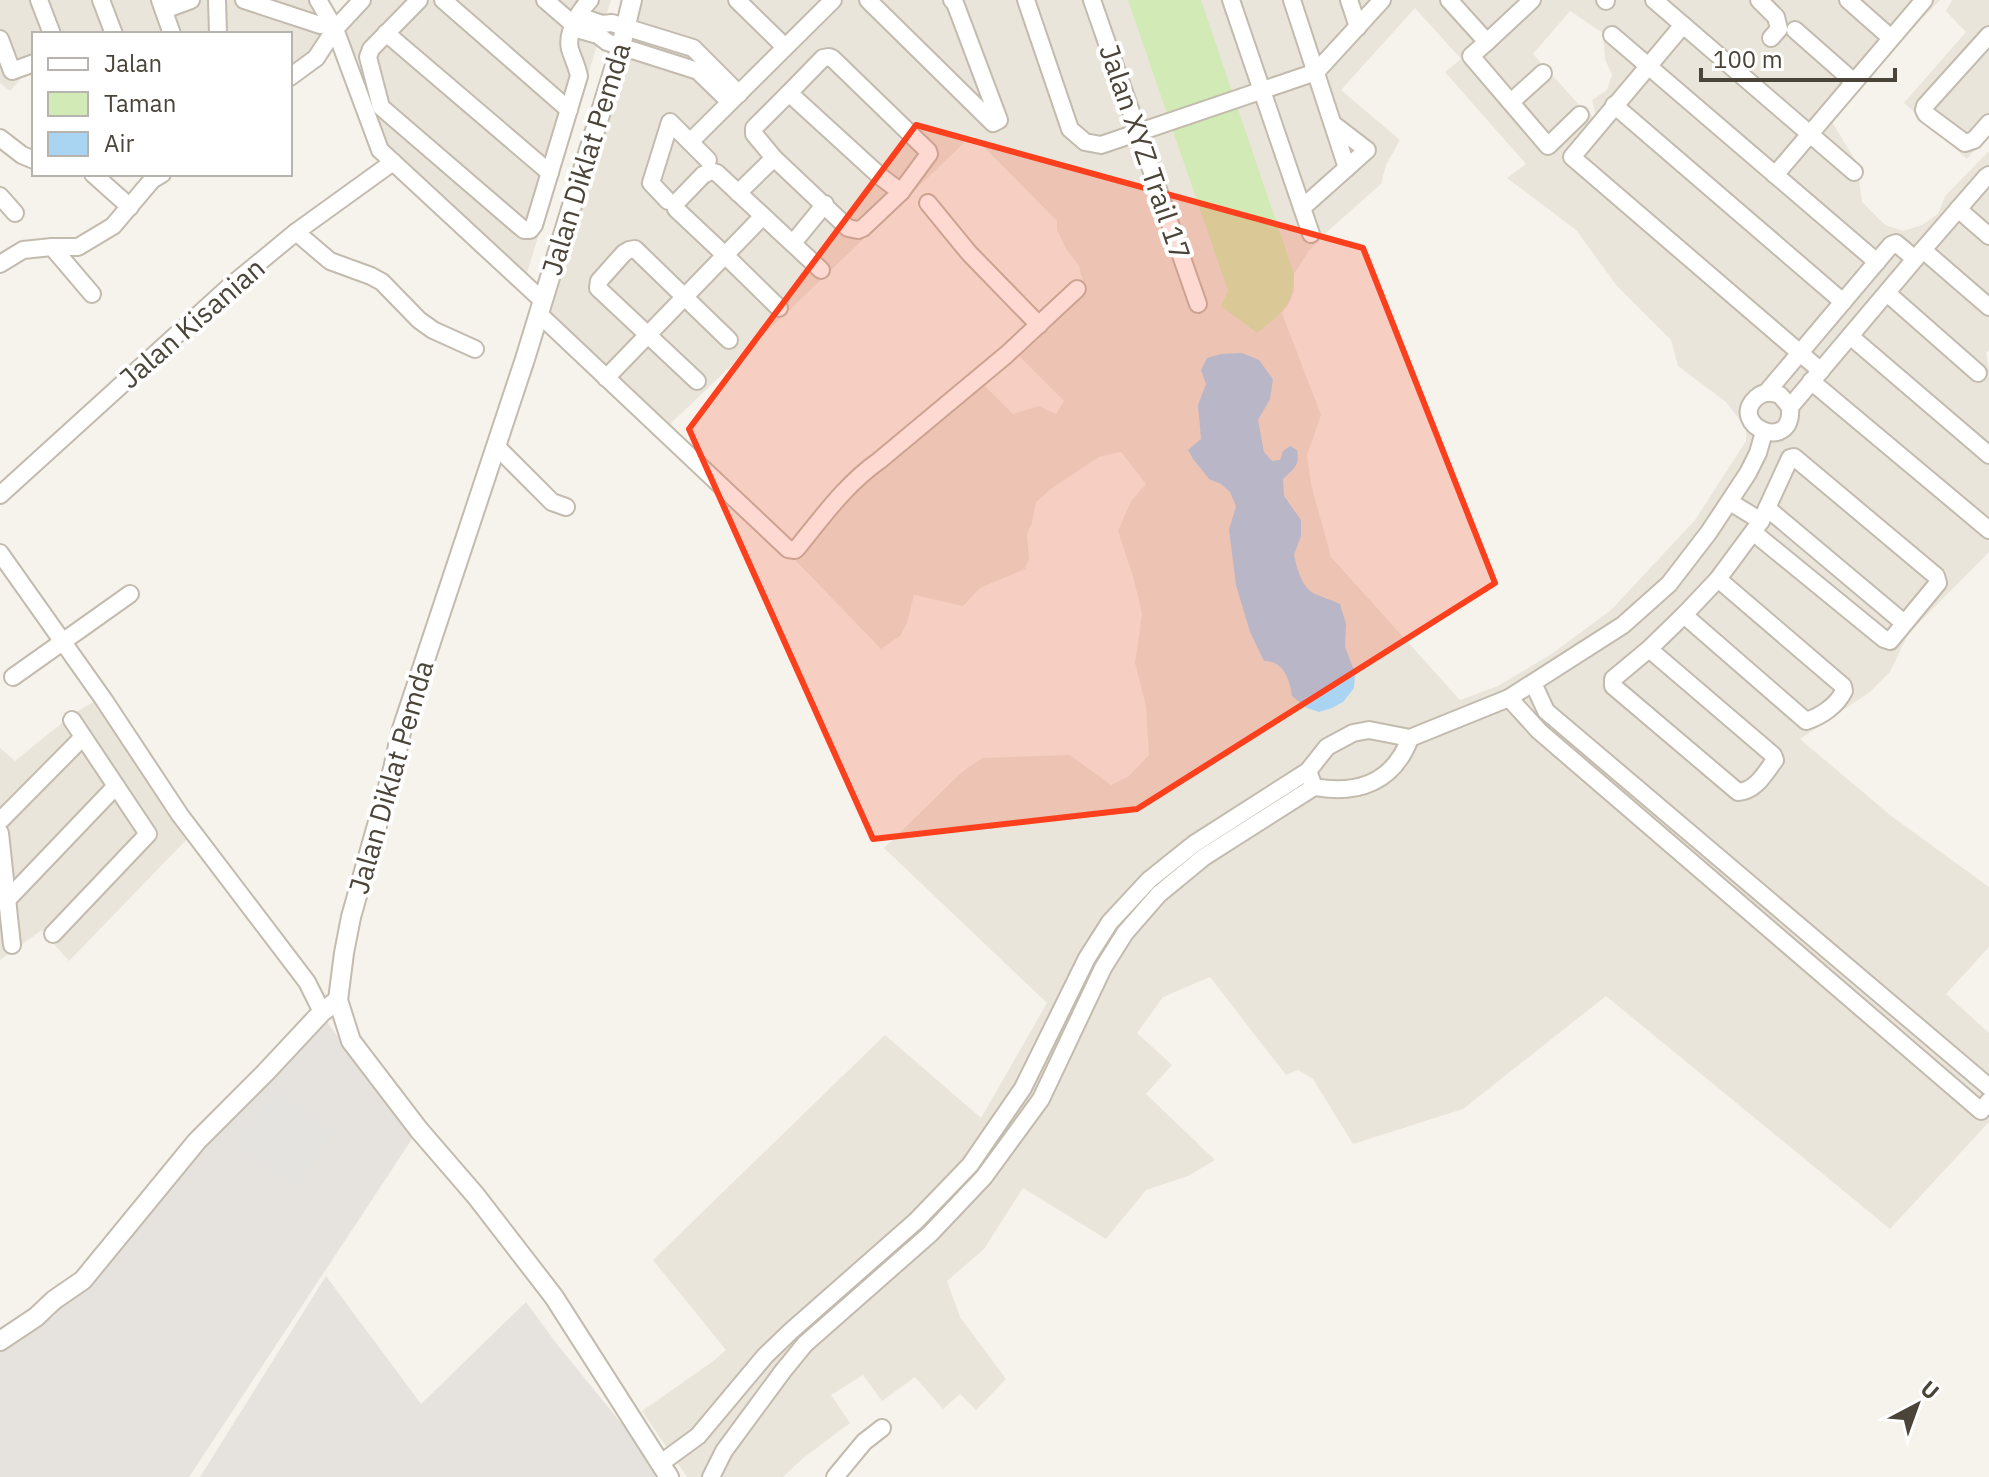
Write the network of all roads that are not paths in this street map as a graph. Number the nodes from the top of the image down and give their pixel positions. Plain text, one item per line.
1 (39, 0) edge
2 (101, 0) edge
3 (191, 0) edge
4 (217, 0) edge
5 (244, 0) edge
6 (318, 0) edge
7 (362, 0) edge
8 (419, 0) edge
9 (443, 0) edge
10 (545, 0) edge
11 (590, 0) edge
12 (632, 0) edge
13 (737, 0) edge
14 (868, 0) edge
15 (952, 0) edge
16 (1026, 0) edge
17 (1092, 0) edge
18 (1231, 0) edge
19 (1292, 0) edge
20 (1349, 0) edge
21 (1382, 0) edge
22 (1449, 0) edge
23 (1654, 0) edge
24 (1759, 0) edge
25 (1848, 0) edge
26 (1924, 0) edge
27 (1530, 1) edge
28 (825, 2) edge
29 (162, 5) edge
30 (281, 6) edge
31 (575, 23) junction
32 (1683, 25) junction
33 (327, 27) junction
34 (625, 27) junction
35 (1358, 27) junction
36 (1795, 30) dead end
37 (51, 32) edge
38 (113, 32) edge
39 (171, 32) edge
40 (218, 32) edge
41 (386, 33) junction
42 (1612, 35) dead end
43 (1989, 35) edge
44 (1771, 38) dead end
45 (1891, 38) junction
46 (0, 39) edge
47 (1487, 42) junction
48 (621, 46) junction
49 (785, 47) junction
50 (32, 64) edge
51 (1648, 66) junction
52 (1316, 72) junction
53 (1543, 73) dead end
54 (292, 76) edge
55 (1854, 82) junction
56 (1262, 90) junction
57 (789, 93) junction
58 (734, 98) junction
59 (1511, 102) junction
60 (1614, 105) junction
61 (569, 110) junction
62 (1580, 115) dead end
63 (1989, 123) edge
64 (1333, 124) junction
65 (1138, 132) junction
66 (1809, 134) junction
67 (0, 138) edge
68 (690, 142) junction
69 (774, 158) junction
70 (32, 159) edge
71 (708, 160) dead end
72 (393, 162) junction
73 (1347, 168) junction
74 (1854, 172) dead end
75 (550, 173) junction
76 (1775, 175) junction
77 (1989, 175) edge
78 (95, 176) edge
79 (159, 176) edge
80 (901, 192) junction
81 (738, 193) junction
82 (0, 196) edge
83 (668, 201) dead end
84 (928, 203) dead end
85 (825, 204) junction
86 (130, 207) junction
87 (1302, 208) junction
88 (1958, 209) junction
89 (15, 213) dead end
90 (762, 217) junction
91 (296, 232) junction
92 (1311, 234) dead end
93 (1989, 236) edge
94 (793, 243) junction
95 (52, 247) junction
96 (725, 255) junction
97 (1919, 255) junction
98 (1877, 262) junction
99 (0, 264) edge
100 (821, 270) dead end
101 (1077, 289) dead end
102 (1887, 293) junction
103 (92, 294) dead end
104 (685, 298) junction
105 (1843, 302) junction
106 (1198, 304) dead end
107 (541, 307) junction
108 (1989, 307) edge
109 (779, 308) dead end
110 (1039, 325) junction
111 (647, 336) junction
112 (1850, 336) junction
113 (729, 340) dead end
114 (475, 349) dead end
115 (1800, 353) junction
116 (1978, 373) dead end
117 (609, 375) junction
118 (1816, 376) junction
119 (697, 381) dead end
120 (1766, 393) junction
121 (1790, 407) junction
122 (1764, 432) junction
123 (496, 446) junction
124 (1989, 455) edge
125 (0, 495) edge
126 (1730, 502) junction
127 (566, 507) dead end
128 (1760, 521) junction
129 (1989, 530) edge
130 (0, 553) edge
131 (1718, 579) junction
132 (130, 594) dead end
133 (1684, 615) junction
134 (1904, 623) junction
135 (64, 642) junction
136 (1649, 649) junction
137 (13, 677) dead end
138 (1533, 683) junction
139 (1509, 698) junction
140 (1552, 716) junction
141 (72, 720) dead end
142 (1539, 731) junction
143 (83, 737) junction
144 (1410, 738) junction
145 (1308, 771) junction
146 (116, 786) junction
147 (1314, 787) junction
148 (0, 821) edge
149 (1, 842) edge
150 (7, 900) junction
151 (53, 934) dead end
152 (12, 945) dead end
153 (338, 1000) junction
154 (322, 1012) junction
155 (1989, 1087) edge
156 (1989, 1101) edge
157 (0, 1341) edge
158 (882, 1428) dead end
159 (665, 1470) edge
160 (711, 1477) edge
161 (835, 1477) edge

1 - 37 street
2 - 38 street
3 - 29 street
4 - 40 street
5 - 30 street
6 - 33 street
7 - 33 street
8 - 41 street
9 - 61 street
10 - 31 street
11 - 31 street
12 - 34 street, Jalan Diklat Pemda
13 - 49 street
14 - 15 street
16 - 65 street
17 - 65 street, Jalan XYZ Trail 17
18 - 56 street
19 - 52 street
20 - 35 street
21 - 35 street
22 - 47 street
23 - 32 street
24 - 44 street
25 - 45 street
26 - 45 street
27 - 47 street
28 - 49 street
29 - 39 street
30 - 33 street
31 - 34 street
31 - 48 street
31 - 61 street
32 - 51 street
32 - 66 street
33 - 54 street
33 - 72 street
34 - 48 street, Jalan Diklat Pemda
34 - 58 street
35 - 52 street
36 - 55 street
41 - 75 street
41 - 75 street
42 - 51 street
43 - 63 street
45 - 55 street
46 - 50 street
47 - 59 street
48 - 58 street
48 - 107 street, Jalan Diklat Pemda
49 - 58 street
51 - 60 street
51 - 76 street
52 - 56 street
52 - 64 street
53 - 59 street
55 - 66 street
56 - 65 street
56 - 87 street
57 - 69 street
57 - 80 street
57 - 80 street
58 - 68 street
59 - 62 street
60 - 105 street
60 - 115 street
61 - 75 street
64 - 73 street
64 - 73 street
65 - 106 street, Jalan XYZ Trail 17
66 - 74 street
66 - 76 street
67 - 70 street
68 - 71 street
68 - 83 street
69 - 81 street
69 - 85 street
72 - 91 street, Jalan Kisanian
72 - 107 street
73 - 87 street
76 - 98 street
77 - 88 street
78 - 86 street
79 - 86 street
80 - 85 street
81 - 90 street
81 - 96 street
82 - 89 street
84 - 110 street
85 - 94 street
86 - 95 street
87 - 92 street
88 - 93 street
88 - 97 street
90 - 94 street
90 - 96 street
91 - 114 street
91 - 125 street, Jalan Kisanian
94 - 100 street
95 - 99 street
95 - 103 street
96 - 104 street
96 - 109 street
97 - 98 street
97 - 102 street
97 - 108 street
98 - 105 street
101 - 110 street
102 - 112 street
102 - 116 street
104 - 111 street
104 - 111 street
104 - 113 street
105 - 115 street
107 - 117 street
107 - 123 street, Jalan Diklat Pemda
110 - 117 street
111 - 117 street
111 - 119 street
112 - 118 street
112 - 124 street
115 - 118 street
115 - 120 street
118 - 121 street
118 - 129 street
120 - 121 street
120 - 122 street
121 - 122 street
122 - 126 street
123 - 127 street
123 - 153 street, Jalan Diklat Pemda
126 - 128 street
126 - 138 street
128 - 131 street
128 - 134 street
128 - 134 street
128 - 134 street
130 - 135 street
131 - 133 street
131 - 133 street
132 - 135 street
133 - 136 street
135 - 137 street
135 - 154 street
136 - 136 street
138 - 139 street
138 - 140 street
139 - 142 street
139 - 144 street
140 - 142 street
140 - 155 street
141 - 143 street
142 - 156 street
143 - 146 street
143 - 148 street
144 - 145 street
144 - 147 street
145 - 147 street
145 - 159 street
146 - 150 street
146 - 151 street
147 - 160 street
149 - 150 street
150 - 152 street
153 - 154 street
153 - 159 street, Jalan Diklat Pemda
154 - 157 street
158 - 161 street

